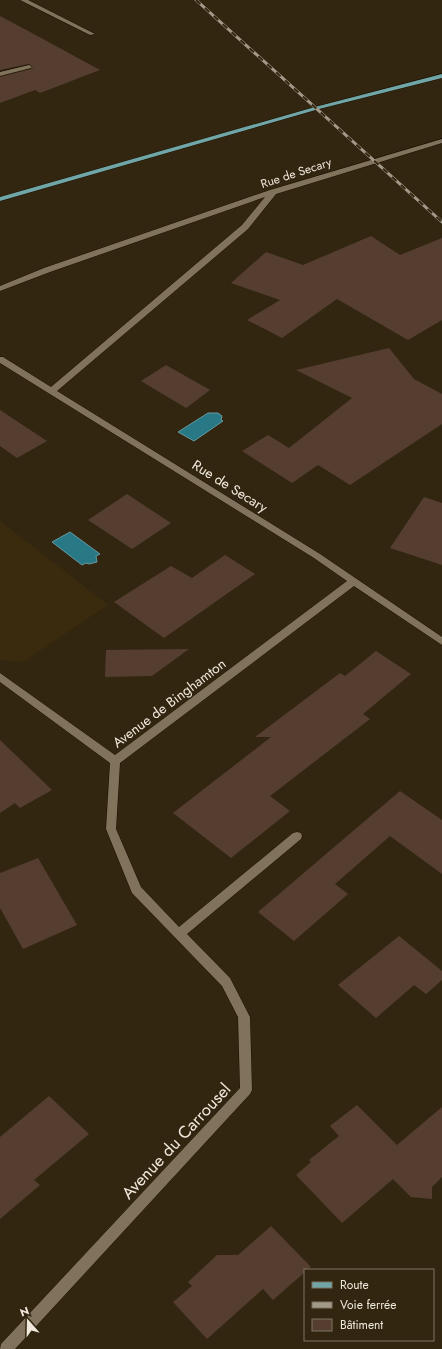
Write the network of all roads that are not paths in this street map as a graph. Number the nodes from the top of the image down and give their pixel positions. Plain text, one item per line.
1 (23, 0) edge
2 (92, 34) dead end
3 (29, 67) dead end
4 (0, 74) edge
5 (442, 76) edge
6 (442, 141) edge
7 (273, 192) junction
8 (0, 198) edge
9 (0, 289) edge
10 (0, 359) edge
11 (51, 391) junction
12 (354, 582) junction
13 (442, 642) edge
14 (0, 677) edge
15 (115, 761) junction
16 (297, 836) dead end
17 (179, 934) junction
18 (6, 1349) edge

1 - 2 street
3 - 4 street
5 - 8 main road
6 - 7 street, Rue de Secary
7 - 9 street, Rue de Secary
7 - 11 street
10 - 11 street, Rue de Secary
11 - 12 street, Rue de Secary
12 - 13 street, Rue de Secary
12 - 15 street, Avenue de Binghamton
14 - 15 street, Avenue de Binghamton
15 - 17 street, Avenue du Carrousel
16 - 17 street
17 - 18 street, Avenue du Carrousel

